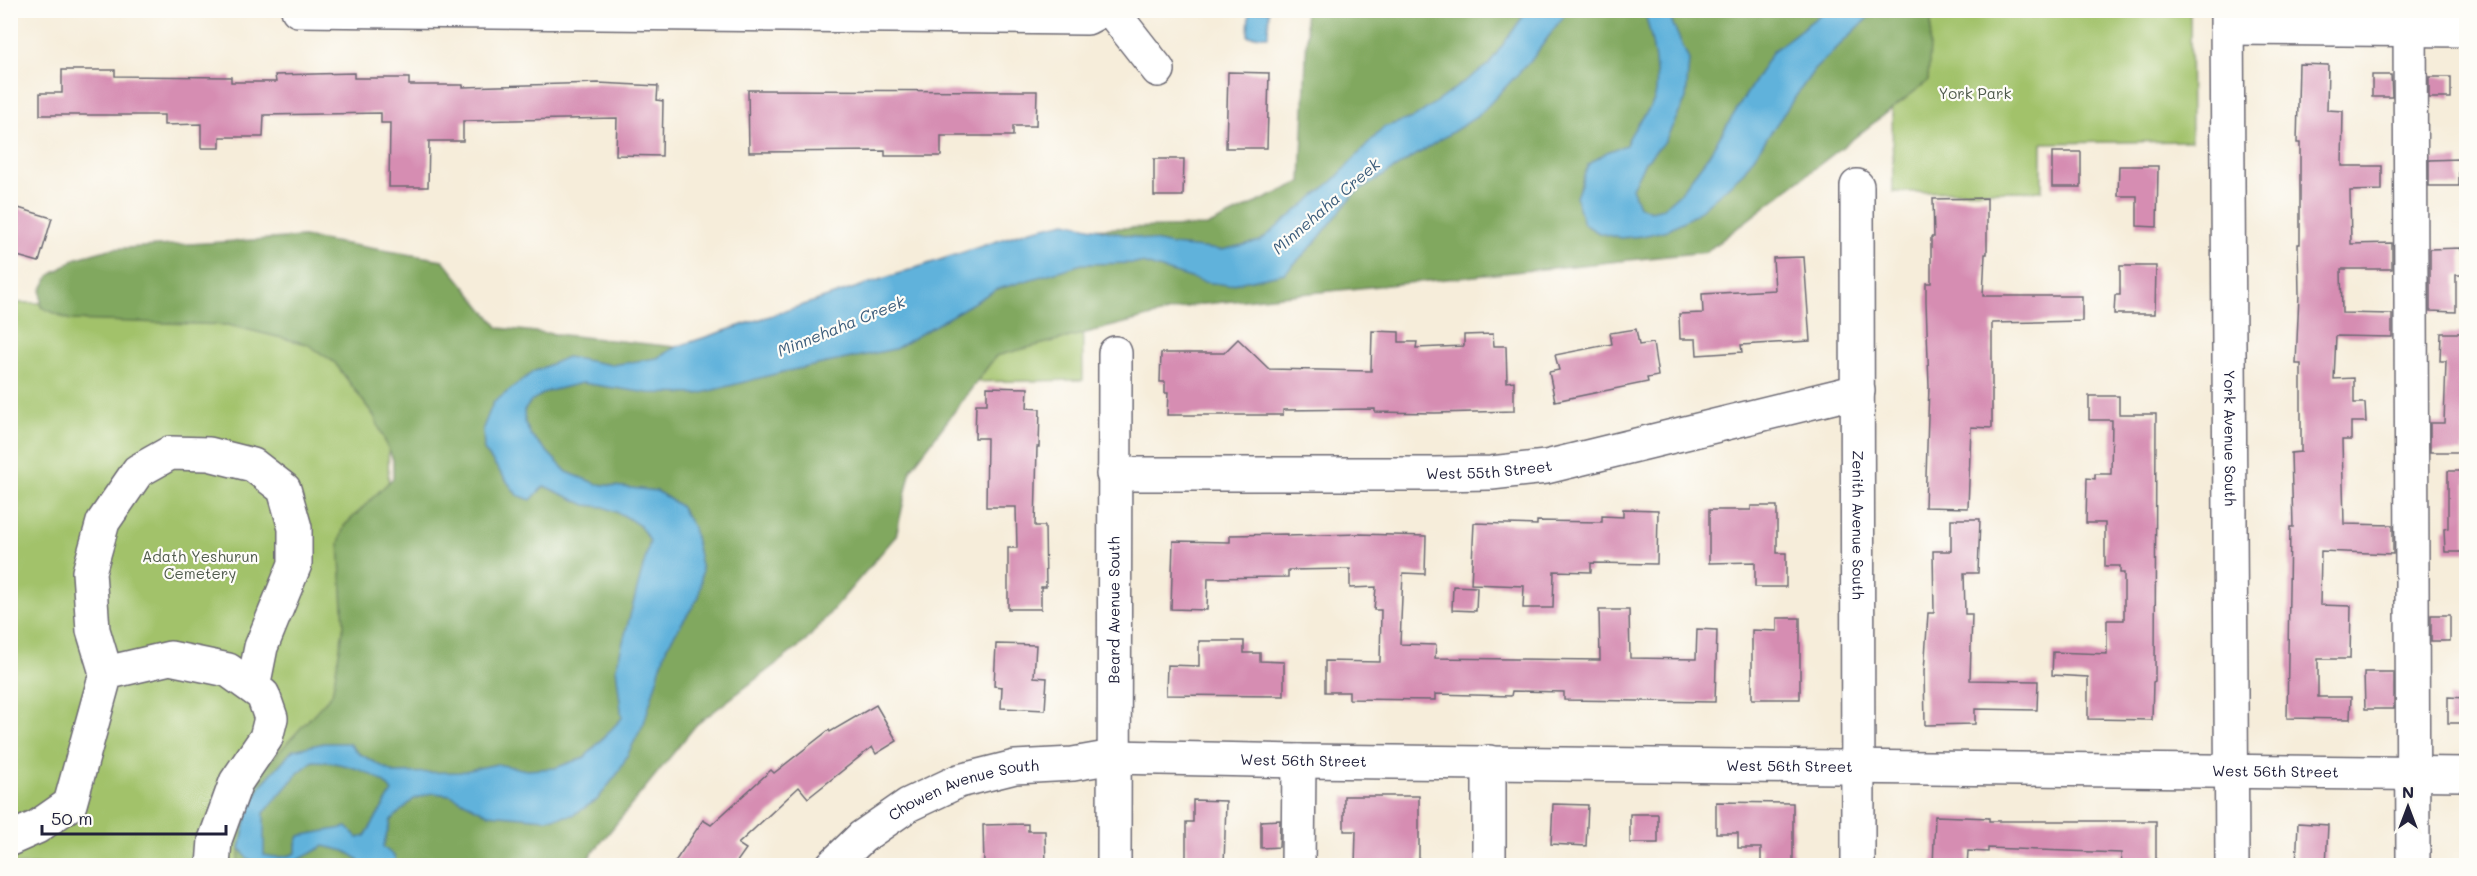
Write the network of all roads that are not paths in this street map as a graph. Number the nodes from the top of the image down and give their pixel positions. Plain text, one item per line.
1 (298, 10) edge
2 (1102, 10) edge
3 (1111, 10) edge
4 (379, 11) edge
5 (2227, 19) edge
6 (2410, 21) edge
7 (2466, 30) edge
8 (1158, 70) dead end
9 (1857, 186) dead end
10 (1115, 353) dead end
11 (1858, 391) junction
12 (1113, 474) junction
13 (106, 673) junction
14 (253, 687) junction
15 (1113, 757) junction
16 (1299, 761) junction
17 (1489, 762) junction
18 (1858, 767) junction
19 (2231, 771) junction
20 (2414, 772) junction
21 (2466, 774) edge
22 (14, 835) edge
23 (213, 866) edge
24 (832, 866) edge
25 (1113, 866) edge
26 (1298, 866) edge
27 (1489, 866) edge
28 (1858, 866) edge
29 (2232, 866) edge
30 (2413, 866) edge

1 - 4 street
2 - 4 street
3 - 8 street
5 - 6 street
5 - 19 street, York Avenue South
6 - 7 street
6 - 20 street
9 - 11 street, Zenith Avenue South
10 - 12 street, Beard Avenue South
11 - 12 street, West 55th Street
11 - 18 street, Zenith Avenue South
12 - 15 street, Beard Avenue South
13 - 14 street
13 - 14 street
13 - 22 street
14 - 23 street
15 - 16 street, West 56th Street
15 - 24 street, Chowen Avenue South
15 - 25 street, Beard Avenue South
16 - 17 street, West 56th Street
16 - 26 street
17 - 18 street, West 56th Street
17 - 27 street
18 - 19 street, West 56th Street
18 - 28 street, Zenith Avenue South
19 - 20 street, West 56th Street
19 - 29 street, York Avenue South
20 - 21 street, West 56th Street
20 - 30 street

